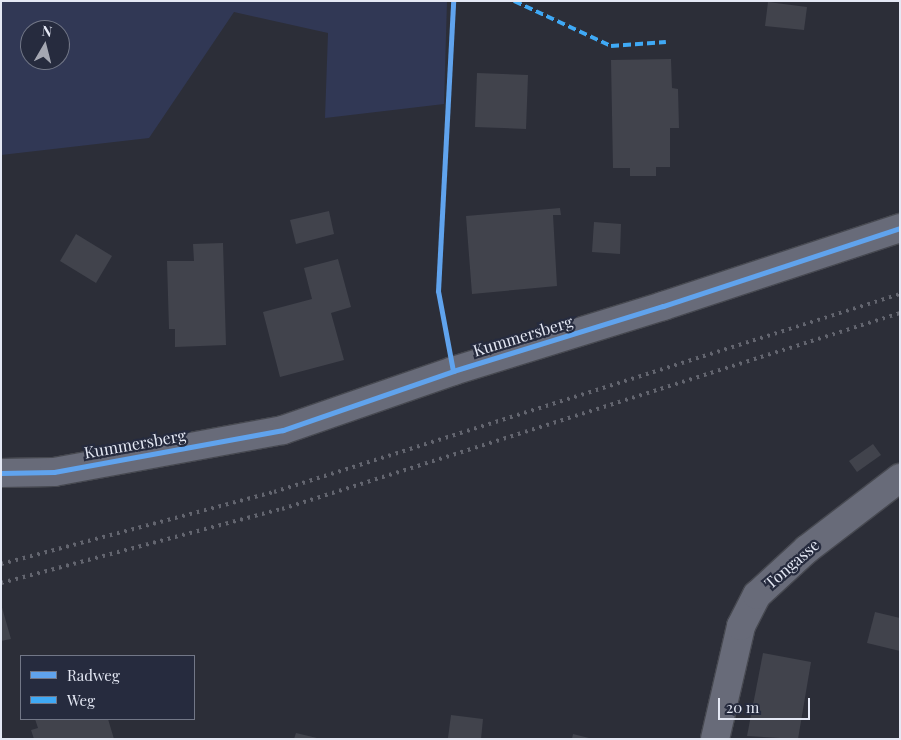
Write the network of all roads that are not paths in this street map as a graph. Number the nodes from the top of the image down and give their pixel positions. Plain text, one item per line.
1 (900, 228) edge
2 (1, 473) edge
3 (900, 478) edge
4 (715, 739) edge

1 - 2 street, Kummersberg
3 - 4 street, Tongasse

